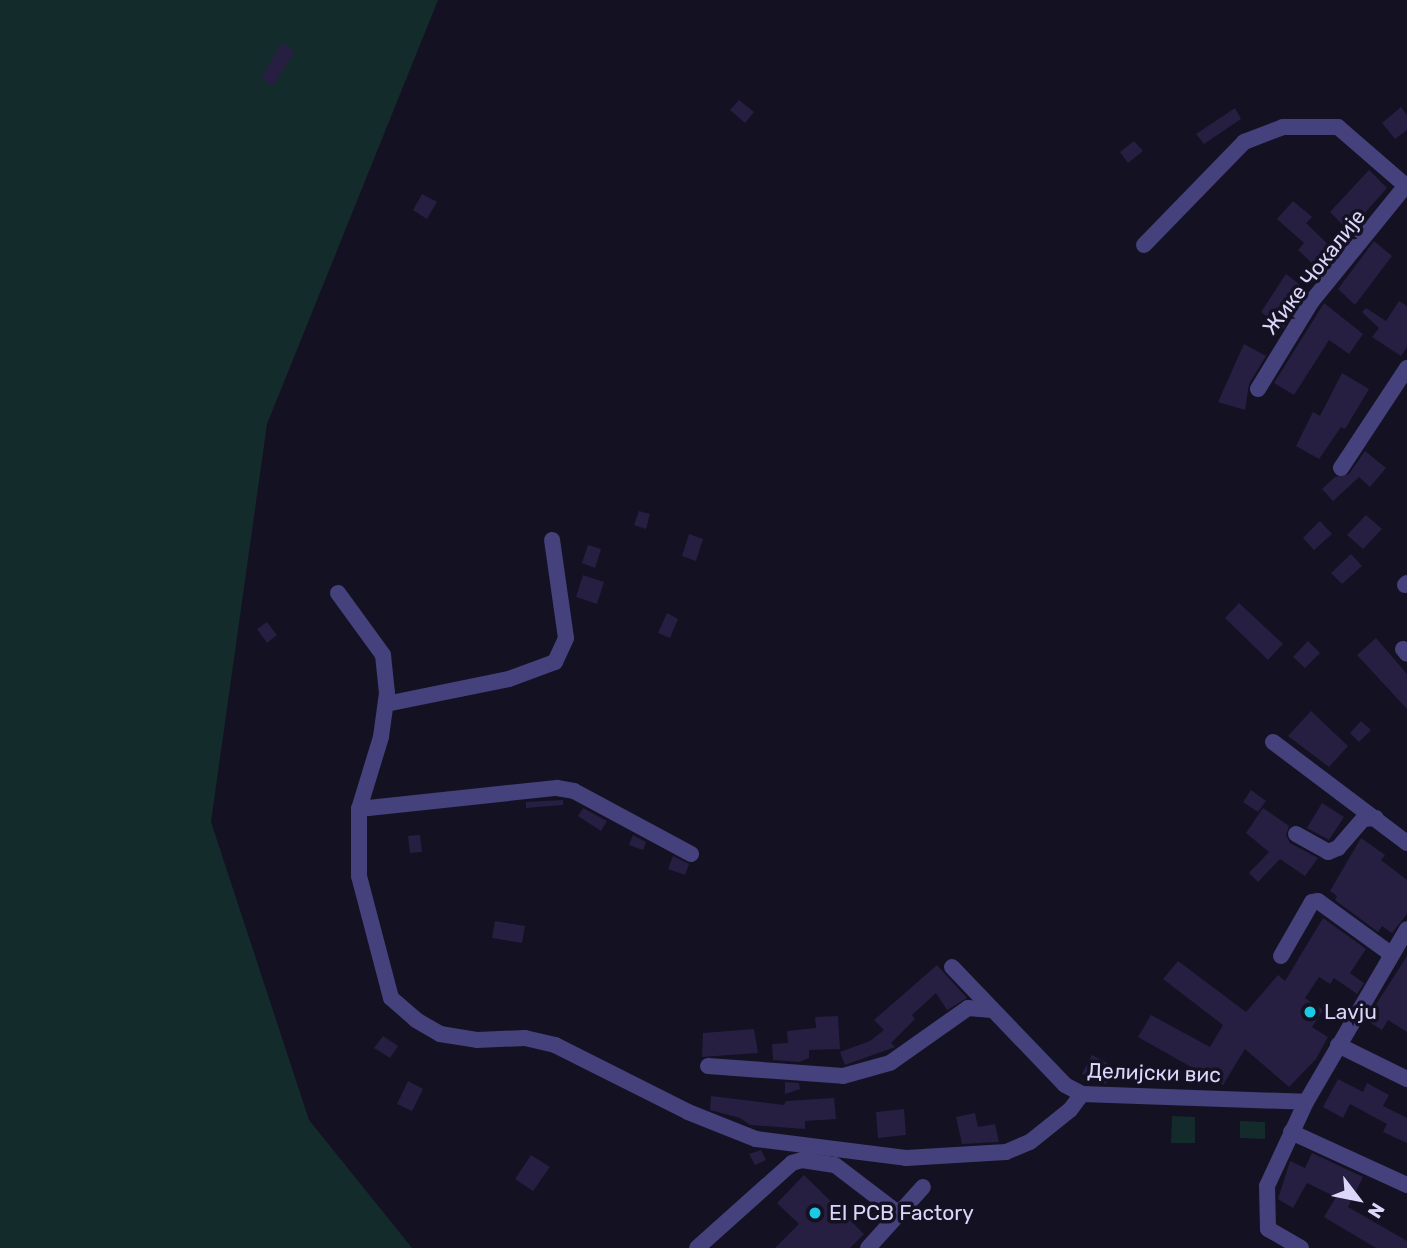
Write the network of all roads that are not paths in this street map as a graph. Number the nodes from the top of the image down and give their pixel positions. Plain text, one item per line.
1 (1406, 185) edge
2 (1144, 245) dead end
3 (1407, 368) edge
4 (1258, 389) dead end
5 (1341, 468) dead end
6 (552, 540) dead end
7 (338, 593) dead end
8 (386, 704) junction
9 (1273, 742) dead end
10 (359, 809) junction
11 (1376, 818) junction
12 (1296, 834) dead end
13 (1407, 843) edge
14 (691, 855) dead end
15 (1407, 929) edge
16 (1397, 953) edge
17 (1282, 956) dead end
18 (952, 967) dead end
19 (992, 1010) junction
20 (1338, 1045) junction
21 (708, 1066) dead end
22 (1407, 1079) edge
23 (1082, 1094) junction
24 (1306, 1102) junction
25 (1291, 1132) junction
26 (1407, 1185) edge
27 (923, 1188) dead end
28 (899, 1214) junction
29 (697, 1248) edge
30 (868, 1248) edge
31 (1300, 1248) edge

1 - 2 street
1 - 4 street, Жике Чокалије
3 - 5 street
6 - 8 street
7 - 8 street
8 - 10 street
9 - 11 street
10 - 14 street
10 - 23 street
11 - 12 street
11 - 13 street
15 - 16 street
16 - 17 street
16 - 20 street
18 - 19 street, Делијски вис
19 - 21 street
19 - 23 street, Делијски вис
20 - 22 street
20 - 24 street
23 - 24 street, Делијски вис
24 - 25 street
25 - 26 street
25 - 31 street
27 - 28 street
28 - 29 street
28 - 30 street

